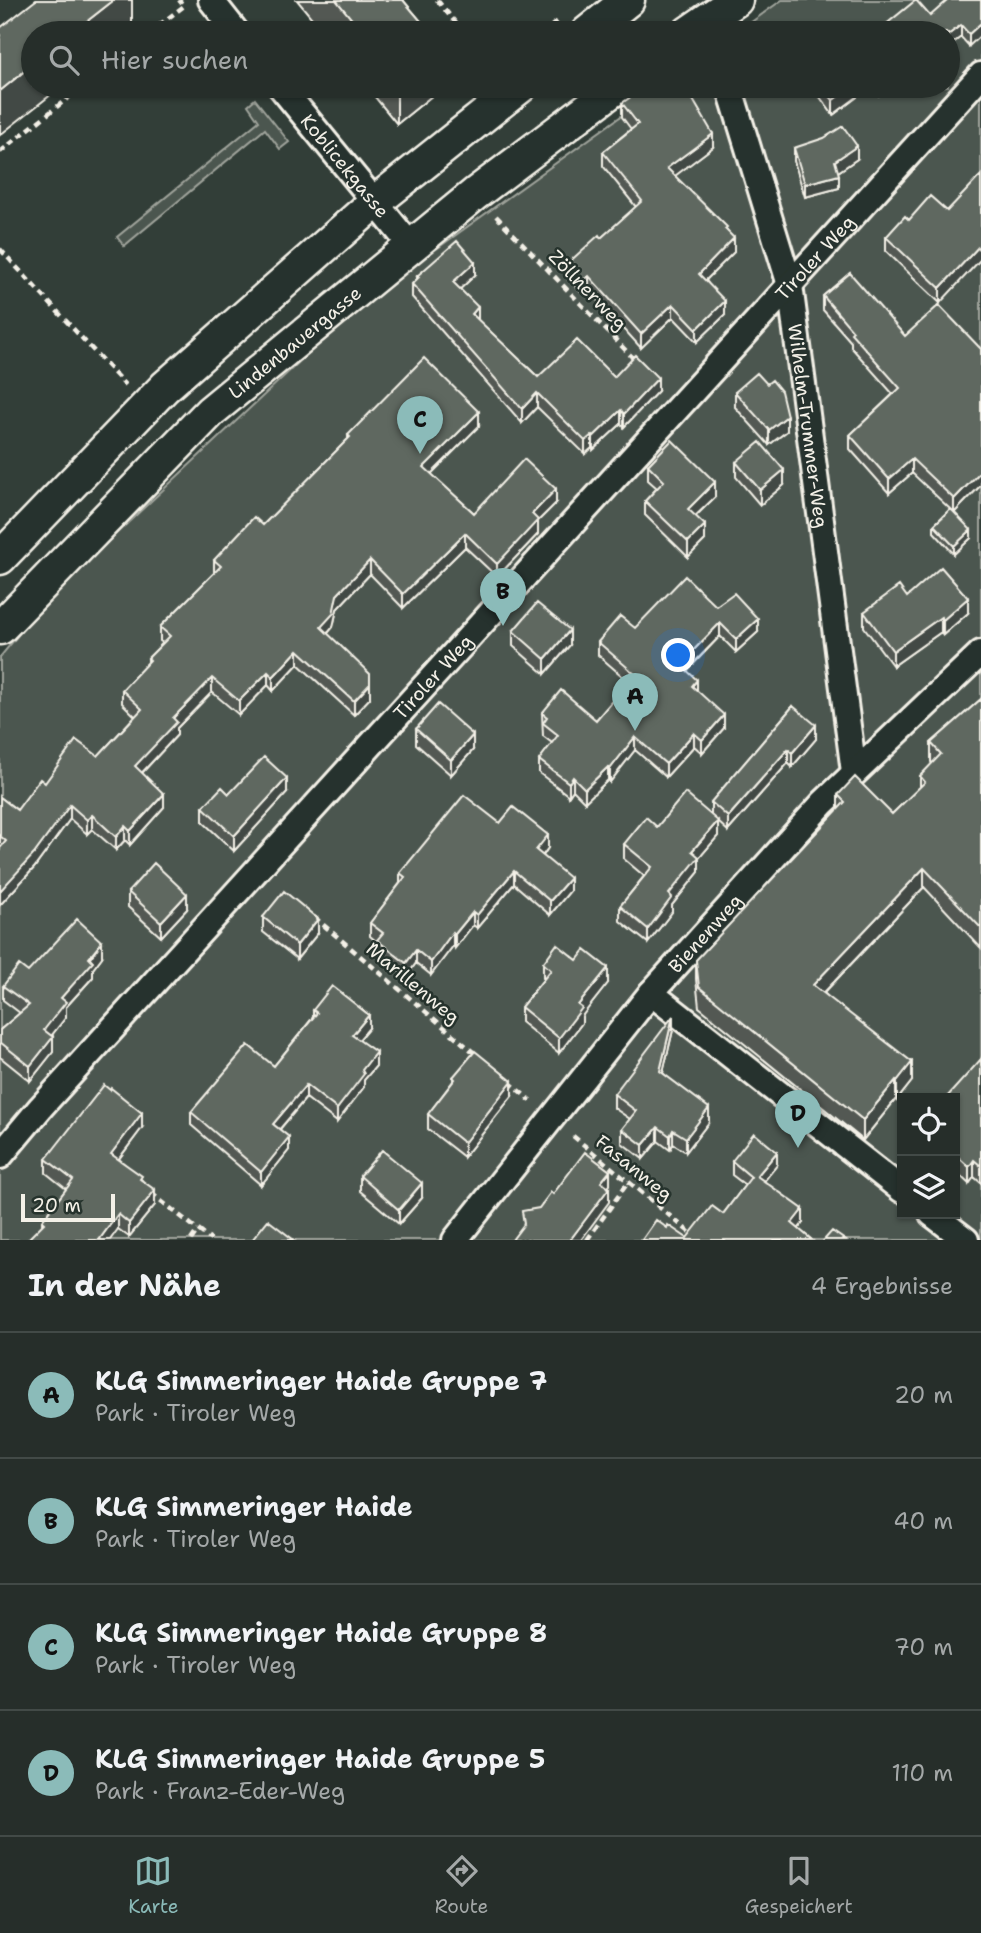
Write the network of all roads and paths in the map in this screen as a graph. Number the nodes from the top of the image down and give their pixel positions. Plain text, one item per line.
1 (179, 0) edge
2 (211, 0) edge
3 (437, 0) edge
4 (628, 0) edge
5 (736, 0) edge
6 (165, 21) edge
7 (228, 21) edge
8 (454, 21) edge
9 (602, 21) edge
10 (711, 21) edge
11 (981, 75) edge
12 (68, 98) edge
13 (290, 98) edge
14 (506, 98) edge
15 (602, 98) edge
16 (733, 98) edge
17 (0, 152) edge
18 (475, 194) junction
19 (374, 203) junction
20 (411, 246) junction
21 (0, 249) edge
22 (790, 285) junction
23 (643, 368) edge
24 (121, 394) dead end
25 (0, 558) edge
26 (0, 628) edge
27 (981, 653) edge
28 (854, 772) junction
29 (309, 914) edge
30 (651, 993) junction
31 (488, 1065) edge
32 (499, 1074) edge
33 (551, 1118) junction
34 (0, 1156) edge
35 (629, 1181) junction
36 (897, 1186) edge
37 (146, 1189) edge
38 (939, 1219) edge
39 (198, 1230) junction
40 (191, 1240) edge
41 (211, 1240) edge
42 (455, 1240) edge
43 (587, 1240) edge
44 (699, 1240) edge
45 (966, 1240) edge

1 - 6 path
2 - 7 street
3 - 8 path
4 - 9 street
5 - 10 street
11 - 22 street, Tiroler Weg
12 - 17 path
13 - 19 street, Koblicekgasse
14 - 19 street
15 - 18 street, Lindenbauergasse
16 - 22 street, Wilhelm-Trummer-Weg
18 - 20 street, Lindenbauergasse
18 - 23 path, Zöllnerweg
19 - 20 street, Koblicekgasse
19 - 25 street
20 - 26 street, Lindenbauergasse
21 - 24 path
22 - 28 street, Wilhelm-Trummer-Weg
22 - 34 street, Tiroler Weg
27 - 28 street, Bienenweg
28 - 30 street, Bienenweg
29 - 31 path, Marillenweg
30 - 33 street, Bienenweg
30 - 36 street
32 - 33 path
33 - 35 path, Fasanweg
33 - 42 street, Bienenweg
35 - 43 path
35 - 44 path, Fasanweg
37 - 39 path
38 - 45 street
39 - 40 path
39 - 41 path

